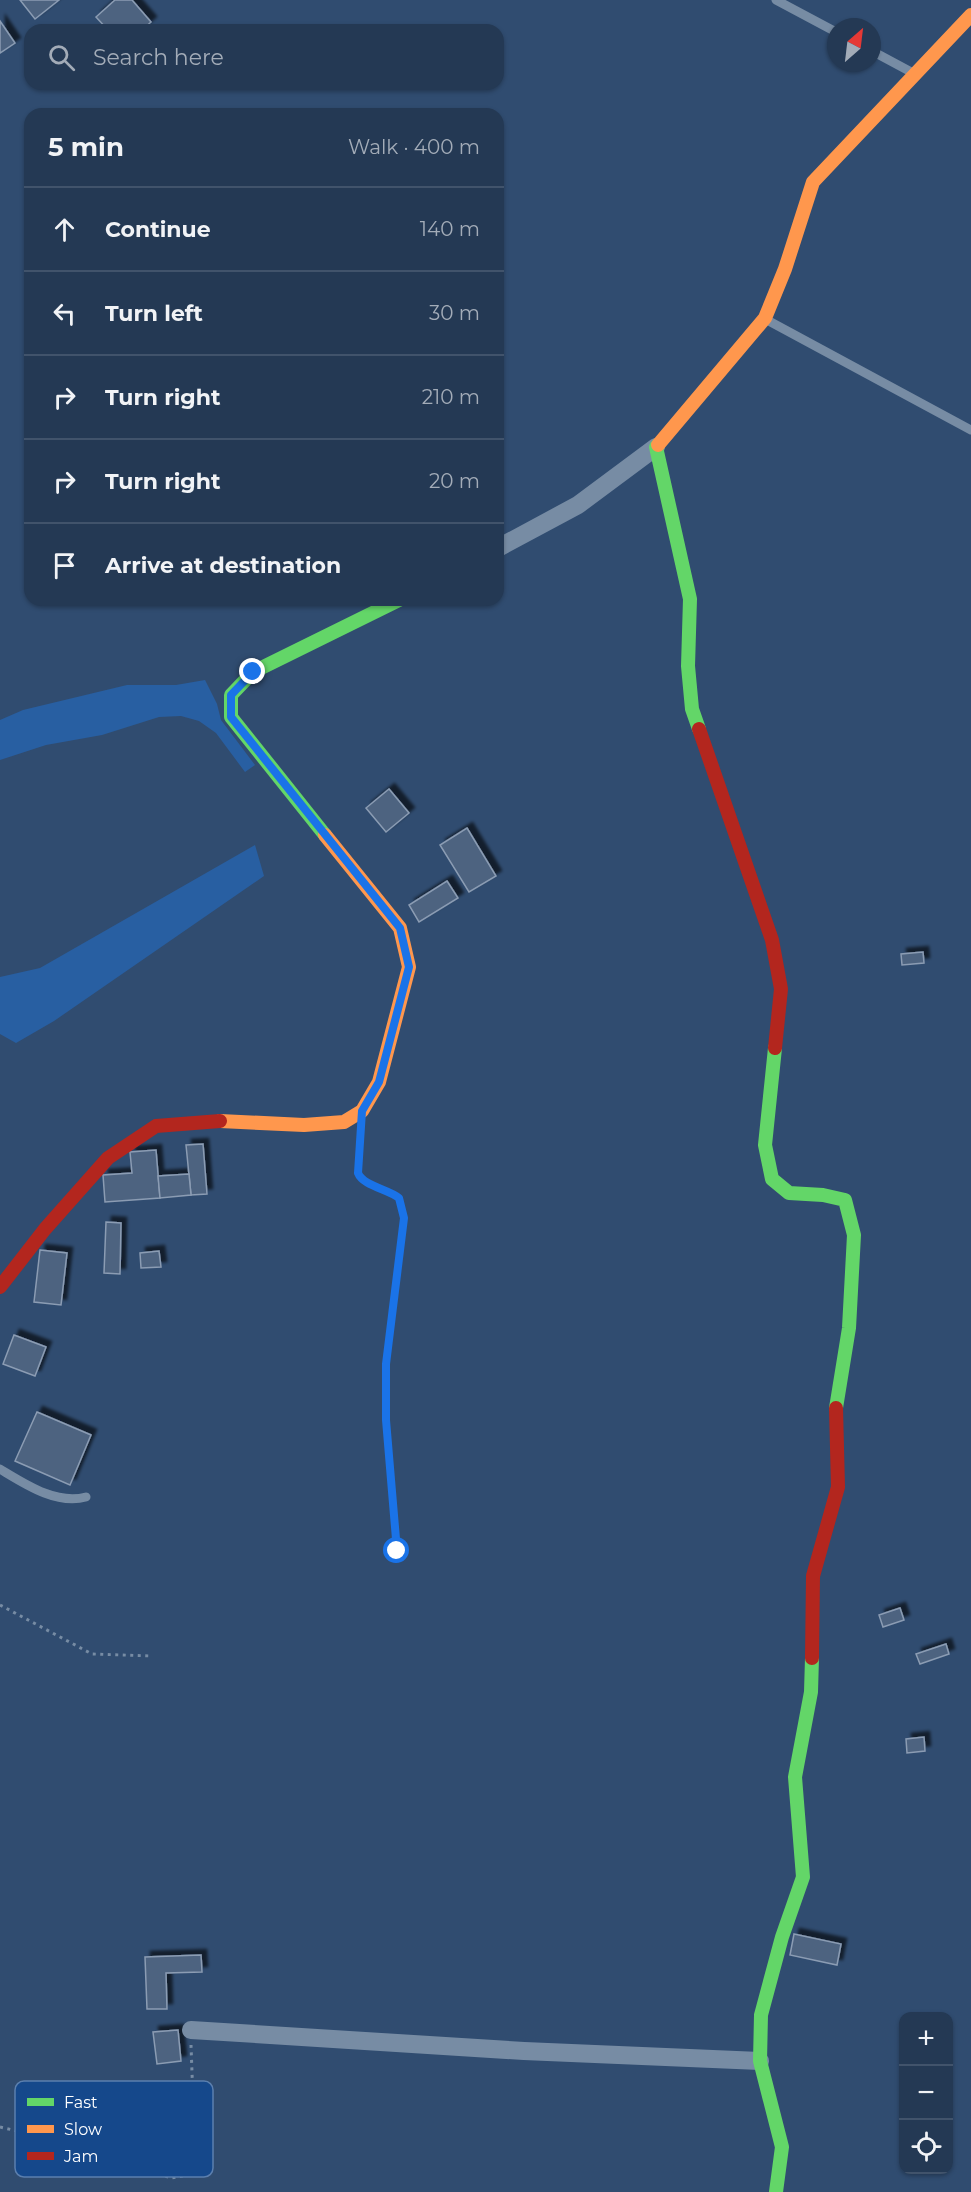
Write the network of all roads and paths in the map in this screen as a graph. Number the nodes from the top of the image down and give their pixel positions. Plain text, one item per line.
1 (776, 0) edge
2 (971, 15) edge
3 (827, 27) edge
4 (881, 56) edge
5 (915, 75) junction
6 (765, 318) junction
7 (971, 430) edge
8 (656, 447) junction
9 (504, 545) edge
10 (387, 606) edge
11 (362, 1111) junction
12 (0, 1287) edge
13 (0, 1469) edge
14 (86, 1497) dead end
15 (397, 1551) dead end
16 (0, 1605) edge
17 (152, 1656) dead end
18 (191, 2030) joint
19 (760, 2061) junction
20 (193, 2081) edge
21 (0, 2127) edge
22 (15, 2131) edge
23 (776, 2192) edge

1 - 3 lane
2 - 5 street
4 - 5 lane
5 - 6 street
6 - 7 lane
6 - 8 street
8 - 9 street
8 - 19 street
10 - 11 street
11 - 12 street
11 - 15 path
13 - 14 lane
16 - 17 path
18 - 19 street
18 - 20 path
19 - 23 street
21 - 22 path

